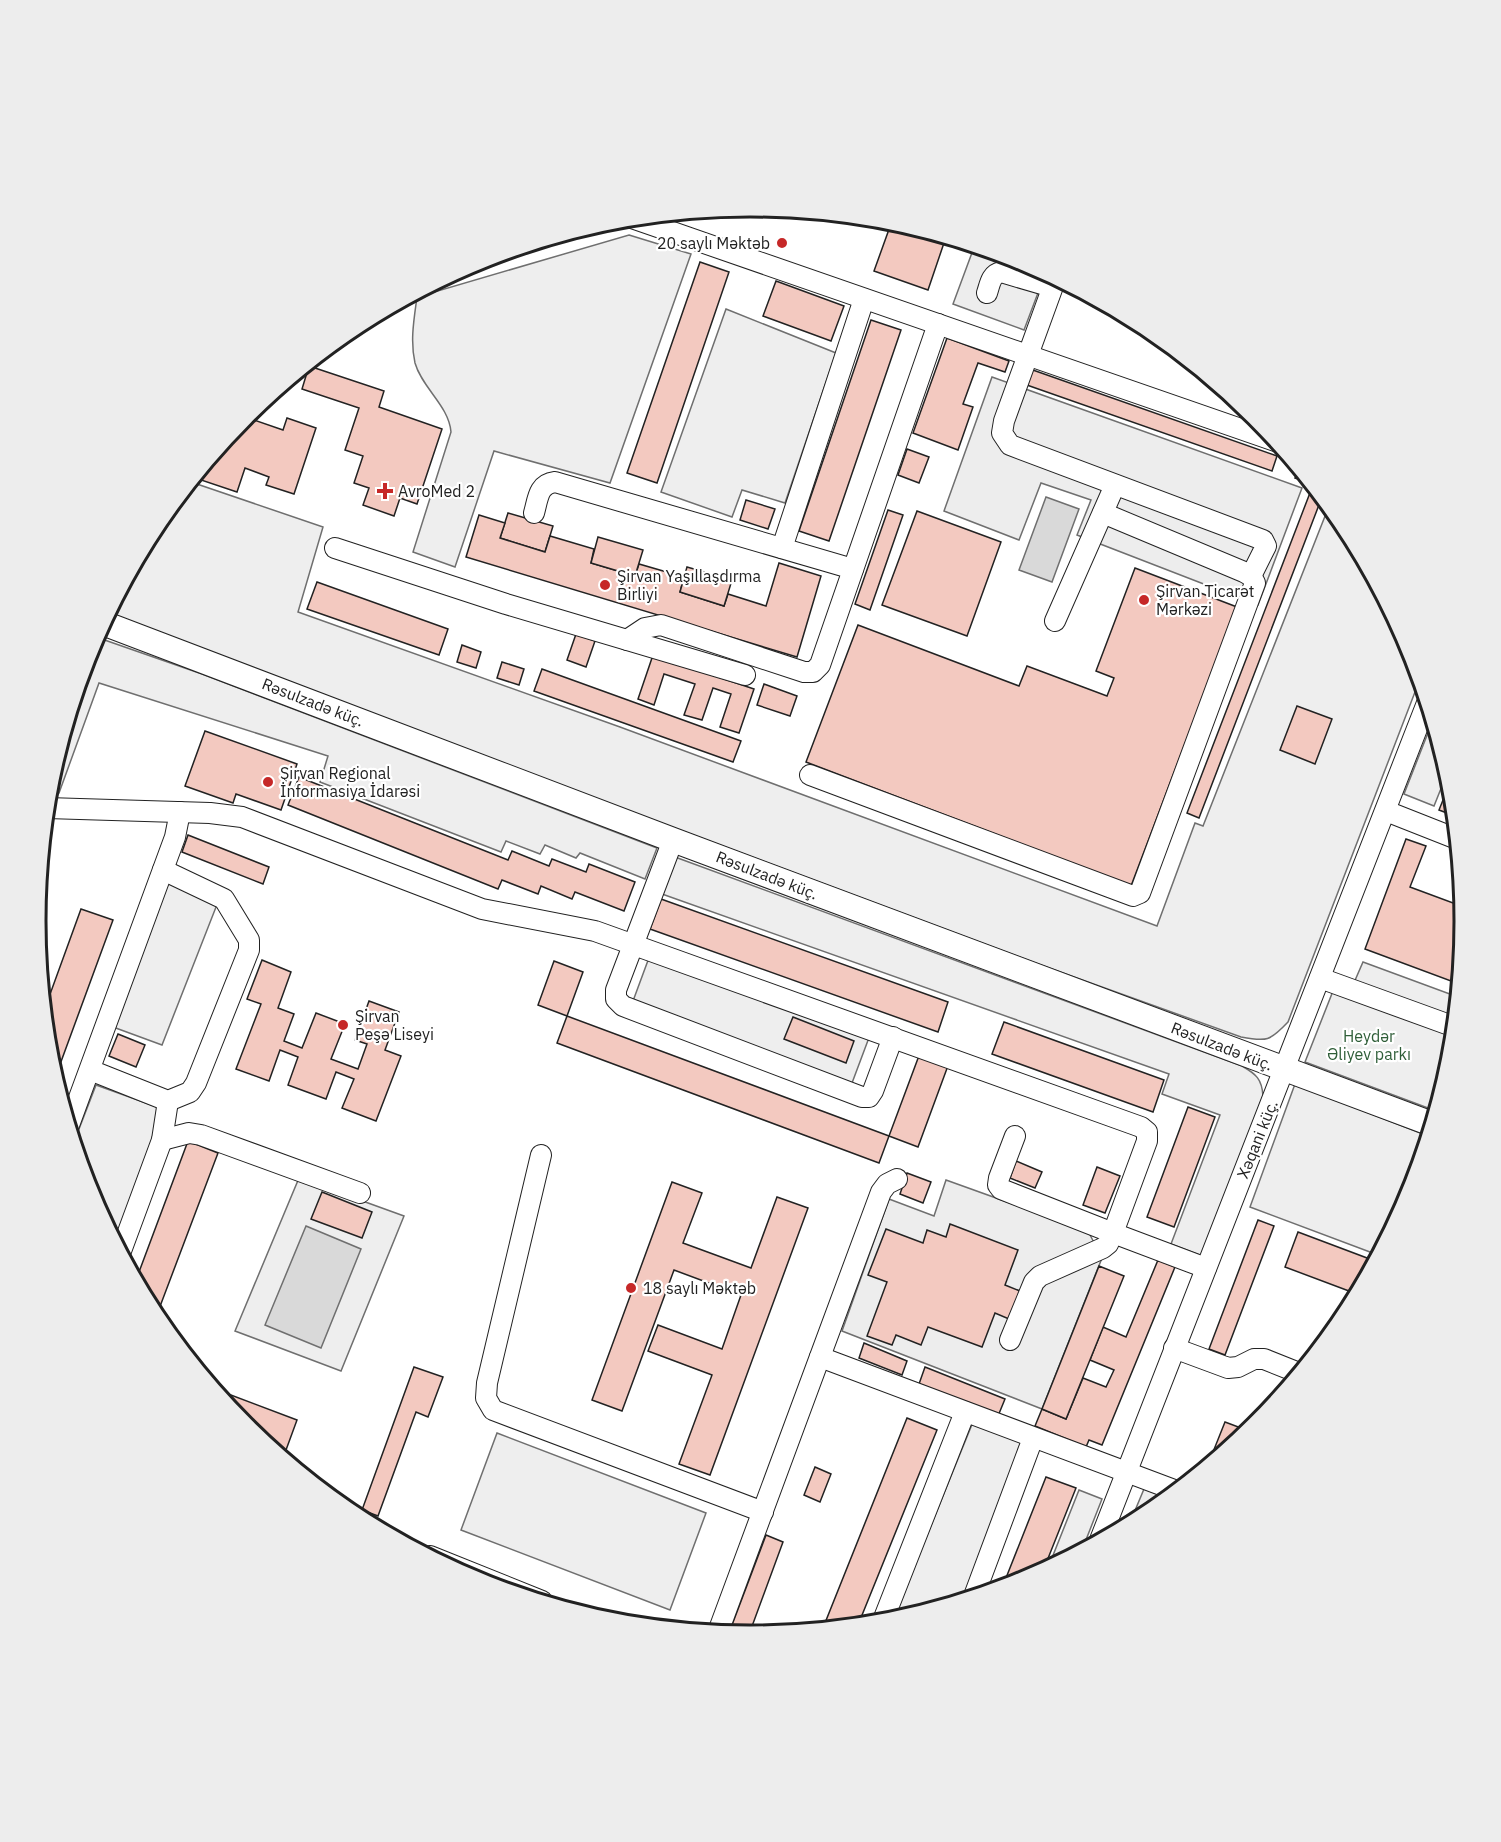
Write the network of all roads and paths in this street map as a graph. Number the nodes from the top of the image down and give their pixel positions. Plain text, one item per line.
1 (651, 224) edge
2 (1040, 280) edge
3 (1053, 286) edge
4 (987, 293) dead end
5 (864, 299) junction
6 (938, 324) junction
7 (1028, 356) junction
8 (1258, 433) edge
9 (1115, 485) junction
10 (534, 513) dead end
11 (1103, 513) junction
12 (335, 548) dead end
13 (783, 548) junction
14 (853, 569) junction
15 (1251, 576) junction
16 (1055, 621) dead end
17 (112, 626) edge
18 (627, 640) junction
19 (745, 675) dead end
20 (1423, 715) edge
21 (810, 774) dead end
22 (56, 808) edge
23 (1386, 811) junction
24 (180, 812) junction
25 (1449, 836) edge
26 (673, 840) junction
27 (163, 870) junction
28 (633, 944) junction
29 (1320, 978) junction
30 (1446, 1024) edge
31 (894, 1037) junction
32 (1285, 1069) junction
33 (90, 1070) junction
34 (168, 1101) junction
35 (73, 1114) edge
36 (1425, 1121) edge
37 (1015, 1136) dead end
38 (162, 1140) junction
39 (540, 1155) dead end
40 (897, 1179) dead end
41 (360, 1193) dead end
42 (1113, 1233) junction
43 (124, 1242) edge
44 (1206, 1268) junction
45 (1010, 1340) dead end
46 (1174, 1348) junction
47 (820, 1357) junction
48 (1292, 1370) edge
49 (965, 1412) junction
50 (1033, 1438) junction
51 (1127, 1471) junction
52 (1168, 1488) edge
53 (763, 1512) junction
54 (1104, 1530) edge
55 (977, 1588) edge
56 (887, 1611) edge
57 (721, 1624) edge

1 - 5 street
2 - 4 street
3 - 7 street
5 - 6 street
5 - 13 street
6 - 7 street
6 - 14 street
7 - 8 street
7 - 9 street
9 - 11 street
9 - 15 street
10 - 13 street
11 - 15 street
11 - 16 street
12 - 18 street
13 - 14 street
14 - 18 street
15 - 21 street
17 - 26 main road, Rəsulzadə küç.
18 - 19 street
20 - 23 street, Xəqani küç.
22 - 24 street
23 - 25 street
23 - 29 street, Xəqani küç.
24 - 27 street
24 - 28 street
26 - 28 street
26 - 32 main road, Rəsulzadə küç.
27 - 33 street
27 - 34 street
28 - 31 street
28 - 31 street
29 - 30 street
29 - 32 street, Xəqani küç.
31 - 42 street
32 - 36 main road, Rəsulzadə küç.
32 - 44 street, Xəqani küç.
33 - 34 street
33 - 35 street
34 - 38 street
37 - 42 street
38 - 41 street
38 - 43 street
39 - 53 street
40 - 47 street
42 - 44 street
42 - 45 street
44 - 46 street, Xəqani küç.
46 - 48 street
46 - 51 street, Xəqani küç.
47 - 49 street
47 - 53 street
49 - 50 street
49 - 56 street
50 - 51 street
50 - 55 street
51 - 52 street
51 - 54 street, Xəqani küç.
53 - 57 street

